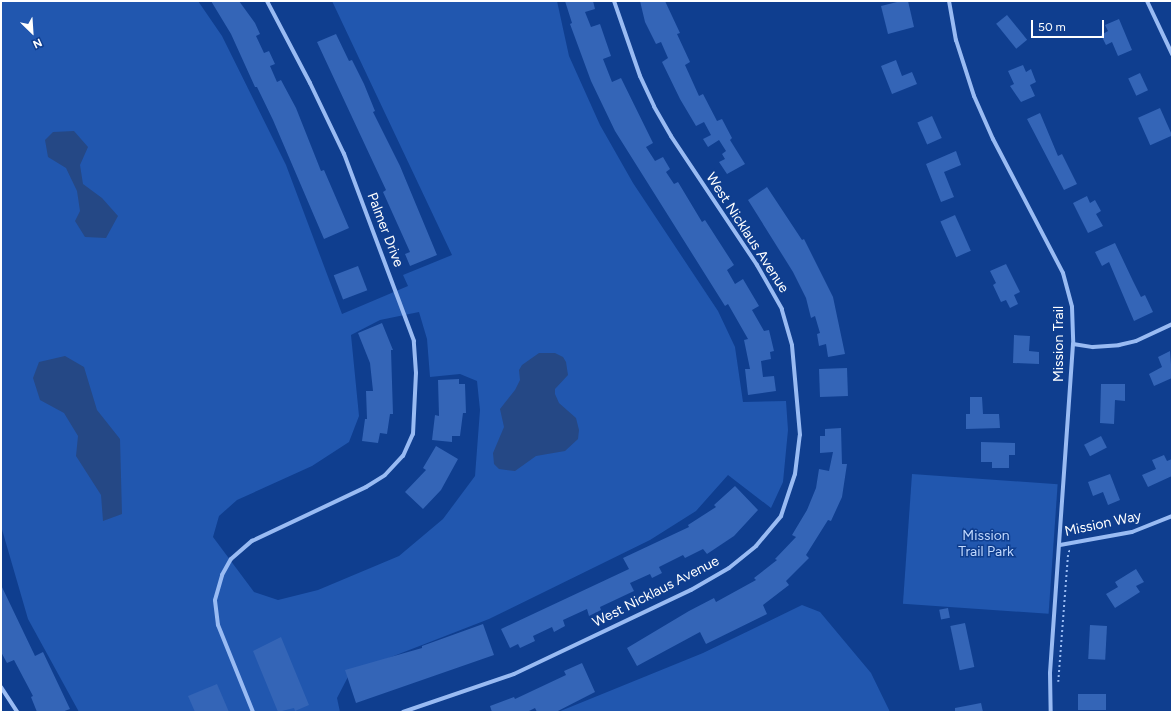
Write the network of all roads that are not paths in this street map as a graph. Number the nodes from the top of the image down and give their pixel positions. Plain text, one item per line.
1 (267, 1) edge
2 (614, 1) edge
3 (948, 1) edge
4 (1147, 1) edge
5 (1172, 54) edge
6 (1172, 324) edge
7 (1073, 344) junction
8 (1172, 516) edge
9 (1060, 545) junction
10 (1, 687) edge
11 (17, 712) edge
12 (253, 712) edge
13 (403, 712) edge
14 (1051, 712) edge

1 - 12 street, Palmer Drive
2 - 13 street, West Nicklaus Avenue
3 - 7 street, Mission Trail
4 - 5 street
6 - 7 street
7 - 9 street, Mission Trail
8 - 9 street, Mission Way
9 - 14 street, Mission Trail
10 - 11 street

